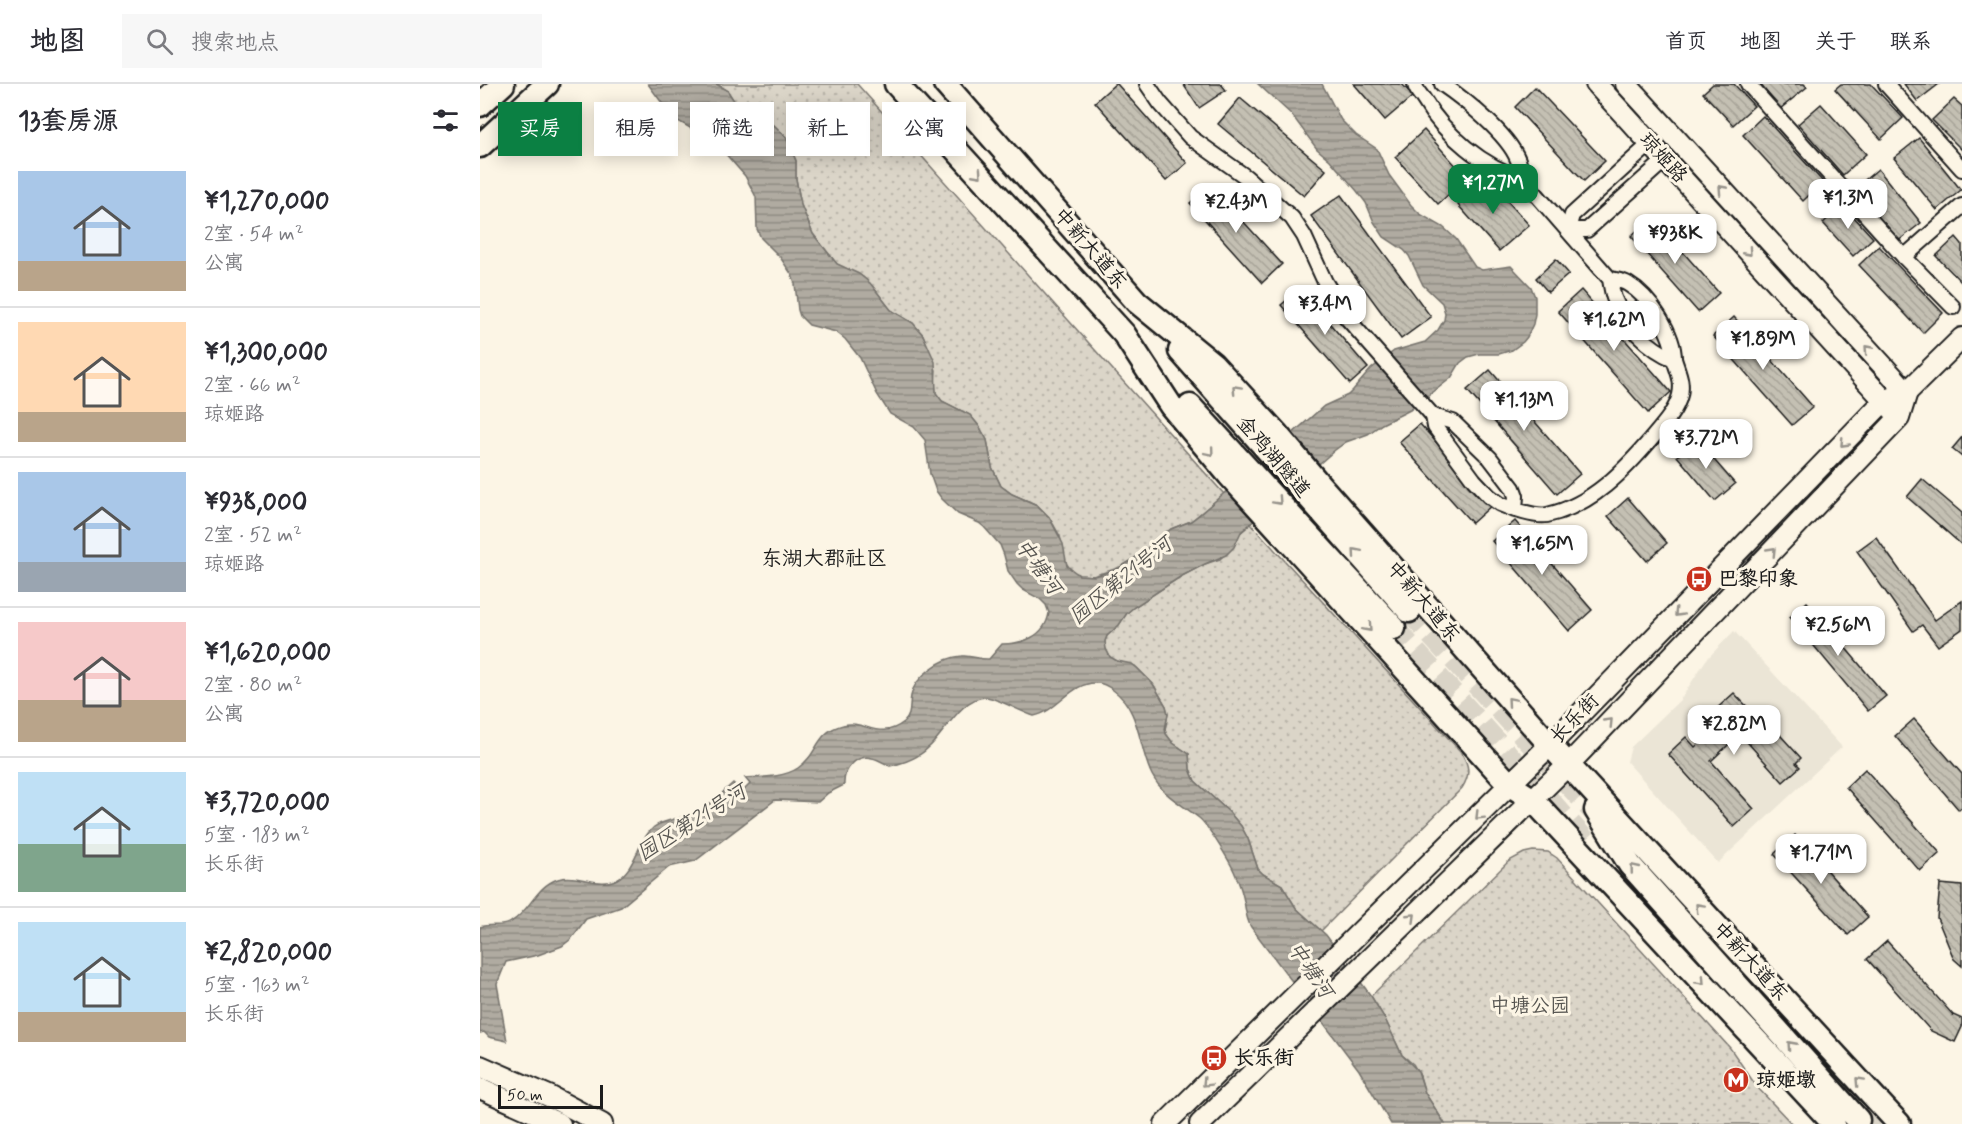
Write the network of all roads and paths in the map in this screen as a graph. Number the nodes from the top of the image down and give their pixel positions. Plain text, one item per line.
1 (503, 84) edge
2 (548, 84) edge
3 (896, 84) edge
4 (945, 84) edge
5 (1147, 84) edge
6 (1414, 84) edge
7 (1442, 84) edge
8 (1596, 84) edge
9 (1626, 84) edge
10 (1748, 84) edge
11 (1886, 84) edge
12 (480, 105) edge
13 (1650, 144) junction
14 (480, 146) edge
15 (1665, 160) junction
16 (1962, 169) edge
17 (1522, 178) junction
18 (1959, 213) edge
19 (1569, 230) junction
20 (1904, 257) junction
21 (1610, 279) junction
22 (1137, 302) junction
23 (1953, 307) dead end
24 (1124, 334) junction
25 (1962, 338) edge
26 (1674, 359) junction
27 (1907, 392) junction
28 (1884, 401) junction
29 (1429, 412) junction
30 (1899, 418) junction
31 (1515, 510) junction
32 (1550, 745) junction
33 (1568, 765) junction
34 (1510, 784) junction
35 (1532, 799) junction
36 (480, 1066) edge
37 (480, 1088) edge
38 (1858, 1120) dead end
39 (560, 1124) edge
40 (602, 1124) edge
41 (1165, 1124) edge
42 (1200, 1124) edge
43 (1834, 1124) edge
44 (1899, 1124) edge

1 - 12 main road
2 - 14 main road
3 -> 24 main road, 中新大道东
4 - 22 main road, 中新大道东
5 - 29 street
6 - 17 street
7 - 17 street
8 - 13 main road, 琼姬路
27 -> 9 main road, 琼姬路
10 - 20 street
11 - 16 street
13 - 15 main road, 琼姬路
13 - 19 street
15 - 19 street
15 -> 28 main road, 琼姬路
17 - 19 street
18 - 20 street
19 - 21 street
20 - 23 street
21 - 26 street
21 - 26 street
24 -> 22 main road, 金鸡湖隧道
32 -> 22 main road, 中新大道东
24 -> 34 main road, 中新大道东
25 - 27 main road, 长乐街
26 - 31 street
27 - 28 main road, 长乐街
27 - 30 main road, 长乐街
28 - 30 main road, 琼姬路
28 -> 32 main road, 长乐街
29 - 31 street
29 - 31 street
33 -> 30 main road, 长乐街
32 - 33 main road, 中新大道东
32 - 34 main road, 长乐街
33 - 35 main road, 长乐街
38 -> 33 main road
44 -> 33 main road, 中新大道东
34 - 35 main road, 中新大道东
34 -> 41 main road, 长乐街
42 -> 35 main road, 长乐街
35 -> 43 main road, 中新大道东
36 - 40 main road
37 - 39 main road

